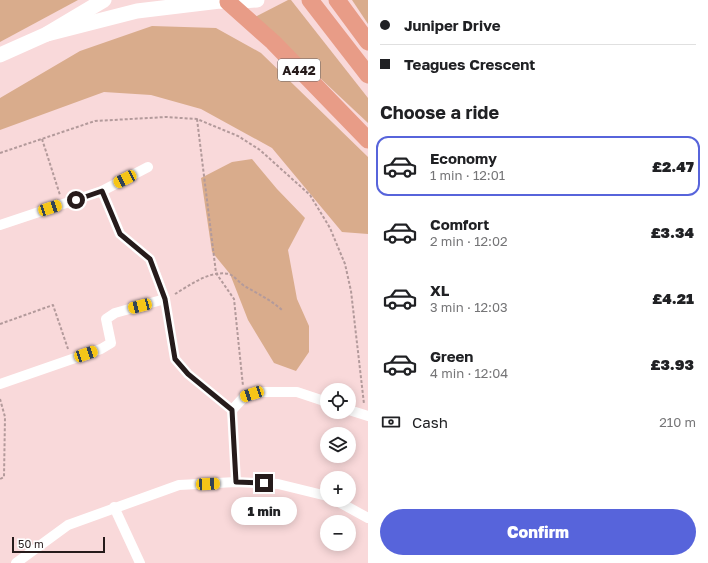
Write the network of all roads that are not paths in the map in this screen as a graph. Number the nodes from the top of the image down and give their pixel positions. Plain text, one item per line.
1 (104, 0) edge
2 (257, 0) edge
3 (310, 0) edge
4 (337, 0) edge
5 (222, 1) edge
6 (47, 34) junction
7 (368, 42) edge
8 (0, 55) edge
9 (368, 75) edge
10 (368, 140) edge
11 (148, 167) dead end
12 (102, 191) junction
13 (0, 225) edge
14 (165, 299) junction
15 (0, 384) edge
16 (320, 400) edge
17 (232, 410) junction
18 (356, 412) edge
19 (367, 416) edge
20 (236, 482) junction
21 (320, 494) edge
22 (114, 507) junction
23 (348, 507) edge
24 (368, 518) edge
25 (16, 563) edge
26 (140, 563) edge

1 - 6 main road
2 - 5 main road
3 - 9 highway
4 - 7 highway
5 - 6 main road
5 - 10 highway, A442
6 - 8 main road
11 - 12 street
12 - 13 street
12 - 14 street
14 - 15 street
14 - 17 street
16 - 17 street
17 - 20 street
18 - 19 street
20 - 21 street
20 - 22 street
22 - 25 street
22 - 26 street
23 - 24 street

